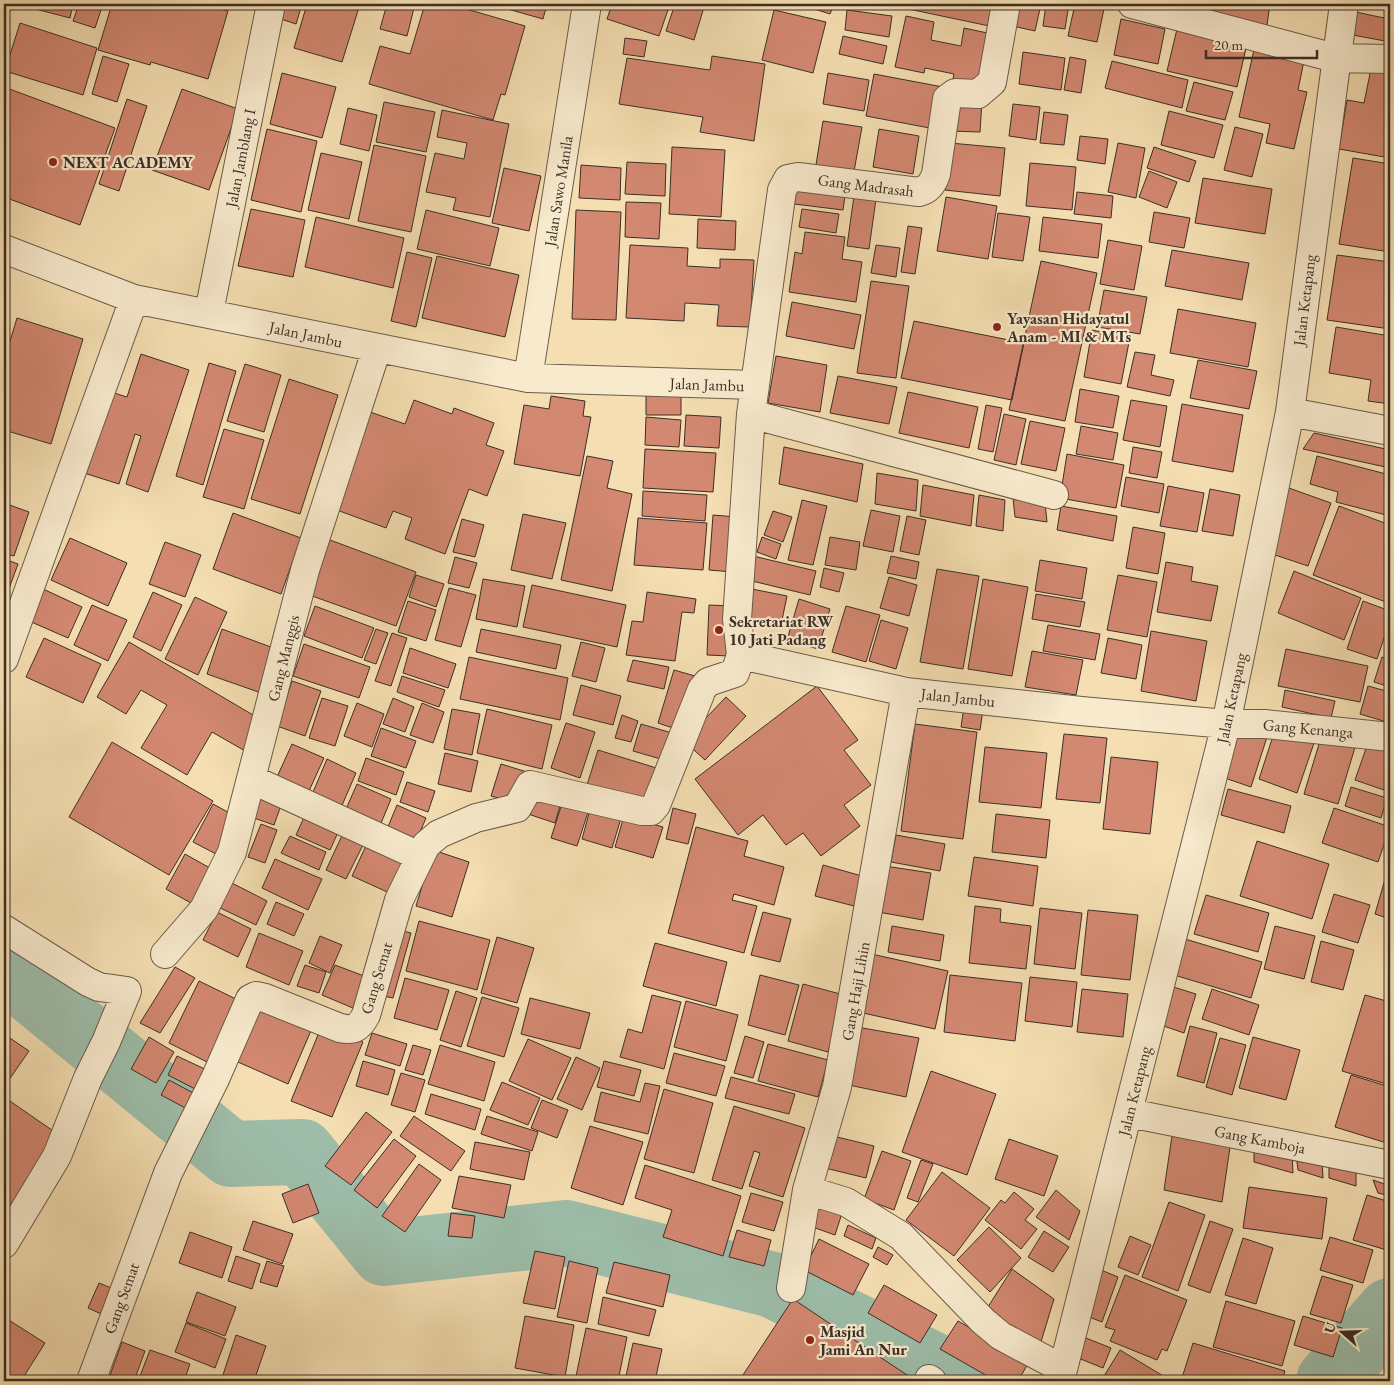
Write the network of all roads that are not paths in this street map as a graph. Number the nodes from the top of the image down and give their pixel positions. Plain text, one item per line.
1 (271, 4) edge
2 (587, 4) edge
3 (1006, 4) edge
4 (1132, 4) edge
5 (1344, 4) edge
6 (1335, 58) junction
7 (1390, 59) edge
8 (4, 249) edge
9 (134, 299) junction
10 (209, 312) junction
11 (377, 348) junction
12 (528, 378) junction
13 (755, 385) junction
14 (1290, 412) junction
15 (750, 414) junction
16 (1390, 430) edge
17 (1054, 495) dead end
18 (741, 655) junction
19 (4, 659) edge
20 (906, 692) junction
21 (1226, 724) junction
22 (1390, 737) edge
23 (251, 779) junction
24 (419, 856) junction
25 (4, 930) edge
26 (165, 954) dead end
27 (1129, 1113) junction
28 (1390, 1165) edge
29 (807, 1190) junction
30 (4, 1244) edge
31 (790, 1288) dead end
32 (1062, 1375) edge
33 (91, 1381) edge

1 - 10 street, Jalan Jamblang I
2 - 12 street, Jalan Sawo Manila
3 - 13 street, Gang Madrasah
4 - 6 street
5 - 6 street, Jalan Ketapang
6 - 7 street
6 - 14 street, Jalan Ketapang
8 - 9 street, Jalan Jambu
9 - 10 street, Jalan Jambu
9 - 19 street
10 - 11 street, Jalan Jambu
11 - 12 street, Jalan Jambu
11 - 23 street, Gang Manggis
12 - 13 street, Jalan Jambu
13 - 15 street, Jalan Jambu
14 - 16 street
14 - 21 street, Jalan Ketapang
15 - 17 street
15 - 18 street, Jalan Jambu
18 - 20 street, Jalan Jambu
18 - 24 street, Gang Semat
20 - 21 street, Jalan Jambu
20 - 29 street, Gang Haji Lihin
21 - 22 street, Gang Kenanga
21 - 27 street, Jalan Ketapang
23 - 24 street
23 - 26 street, Gang Manggis
24 - 33 street, Gang Semat
25 - 30 street
27 - 28 street, Gang Kamboja
27 - 32 street, Jalan Ketapang
29 - 31 street, Gang Haji Lihin
29 - 32 street

